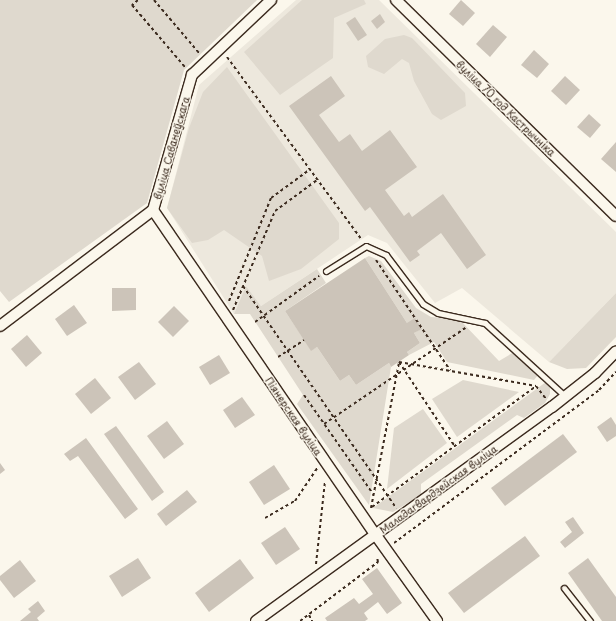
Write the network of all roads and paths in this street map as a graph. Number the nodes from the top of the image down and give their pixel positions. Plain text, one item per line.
1 (138, 0) edge
2 (154, 0) edge
3 (271, 0) edge
4 (396, 0) edge
5 (221, 48) junction
6 (207, 61) junction
7 (192, 75) junction
8 (309, 170) junction
9 (317, 180) junction
10 (153, 210) junction
11 (616, 216) edge
12 (366, 246) junction
13 (326, 271) joint
14 (243, 286) junction
15 (228, 305) dead end
16 (230, 309) dead end
17 (263, 317) junction
18 (255, 322) dead end
19 (0, 326) edge
20 (465, 328) dead end
21 (304, 340) dead end
22 (435, 347) junction
23 (287, 351) junction
24 (616, 351) edge
25 (278, 357) dead end
26 (399, 362) junction
27 (410, 364) junction
28 (403, 368) junction
29 (450, 370) junction
30 (397, 372) junction
31 (616, 372) edge
32 (304, 395) dead end
33 (565, 396) junction
34 (334, 417) junction
35 (324, 424) junction
36 (454, 445) junction
37 (313, 462) dead end
38 (317, 468) junction
39 (377, 478) junction
40 (326, 480) junction
41 (330, 487) dead end
42 (374, 495) junction
43 (388, 496) junction
44 (402, 516) junction
45 (265, 518) dead end
46 (412, 529) junction
47 (375, 534) junction
48 (386, 550) junction
49 (316, 566) dead end
50 (564, 588) dead end
51 (309, 615) junction
52 (256, 621) edge
53 (300, 621) edge
54 (312, 621) edge
55 (437, 621) edge
56 (590, 621) edge

1 - 7 path
2 - 6 path
3 - 5 street
4 - 11 street, вуліца 70 год Кастрычніка
5 - 6 street
5 - 8 path
6 - 7 street
7 - 10 street, вуліца Саванеўскага
8 - 9 path
8 - 15 path
9 - 12 path
9 - 14 path
10 - 19 street, вуліца Саванеўскага
10 - 47 street, Піянерская вуліца
12 - 13 lane
12 - 22 path
12 - 33 lane
13 - 17 path
14 - 16 path
14 - 17 path
17 - 18 path
17 - 23 path
20 - 22 path
21 - 23 path
22 - 27 path
22 - 29 path
23 - 25 path
23 - 34 path
24 - 33 street, Маладагвардзейская вуліца
26 - 27 path
26 - 28 path
26 - 30 path
27 - 28 path
27 - 29 path
28 - 30 path
28 - 36 path
29 - 36 path
30 - 34 path
30 - 39 path
31 - 46 path
32 - 35 path
33 - 44 street, Маладагвардзейская вуліца
34 - 35 path
34 - 39 path
35 - 42 path
36 - 43 path
37 - 38 path
38 - 40 path
38 - 45 path
39 - 42 path
39 - 43 path
40 - 41 path
40 - 49 path
42 - 43 path
43 - 44 path
44 - 46 path
44 - 47 street, Маладагвардзейская вуліца
46 - 48 path
47 - 48 street, Піянерская вуліца
47 - 52 street, Маладагвардзейская вуліца
48 - 51 path
48 - 55 street, Піянерская вуліца
50 - 56 lane
51 - 53 path
51 - 54 path

